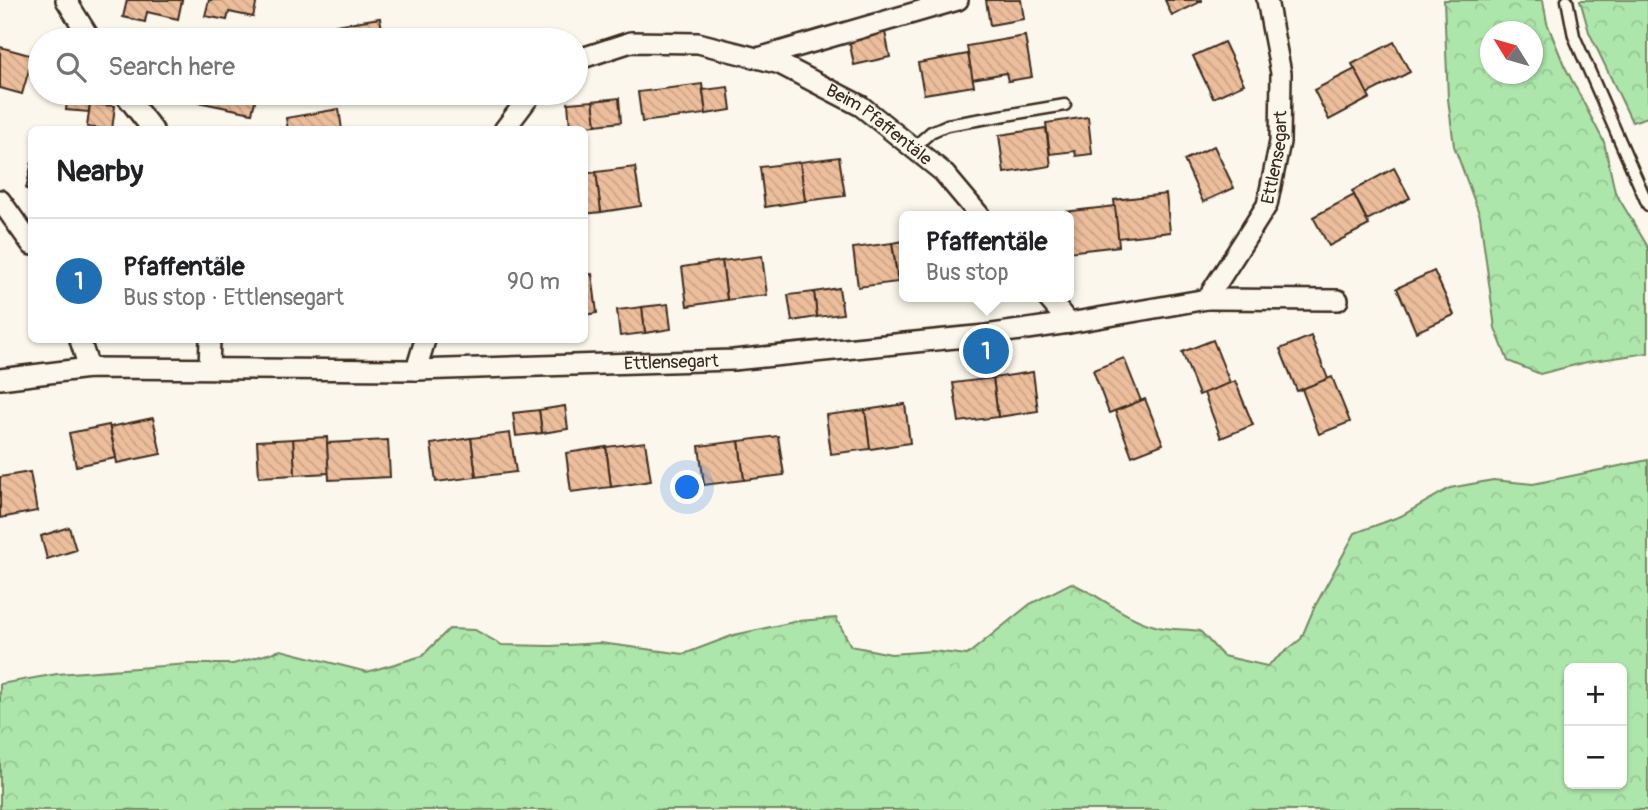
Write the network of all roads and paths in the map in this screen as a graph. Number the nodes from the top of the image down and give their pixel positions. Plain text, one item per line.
1 (66, 0) edge
2 (958, 0) edge
3 (1267, 0) edge
4 (1567, 0) edge
5 (84, 28) edge
6 (588, 56) edge
7 (757, 58) junction
8 (133, 105) edge
9 (523, 105) edge
10 (1065, 105) dead end
11 (150, 126) edge
12 (507, 126) edge
13 (913, 148) junction
14 (0, 200) edge
15 (1648, 205) edge
16 (977, 211) edge
17 (28, 239) edge
18 (1208, 299) junction
19 (1338, 300) dead end
20 (1051, 302) edge
21 (1069, 323) junction
22 (81, 343) edge
23 (210, 343) edge
24 (424, 343) edge
25 (89, 368) junction
26 (209, 368) junction
27 (416, 370) junction
28 (0, 379) edge

1 - 5 street
2 - 7 street
3 - 18 street, Ettlensegart
4 - 15 lane
6 - 7 street, Beim Pfaffentäle
7 - 13 street, Beim Pfaffentäle
8 - 11 street
9 - 12 street
10 - 13 lane
13 - 16 street, Beim Pfaffentäle
14 - 17 street
18 - 19 street, Ettlensegart
18 - 21 street, Ettlensegart
20 - 21 street
21 - 27 street, Ettlensegart
22 - 25 street
23 - 26 street
24 - 27 street
25 - 26 street, Ettlensegart
25 - 28 street, Ettlensegart
26 - 27 street, Ettlensegart

